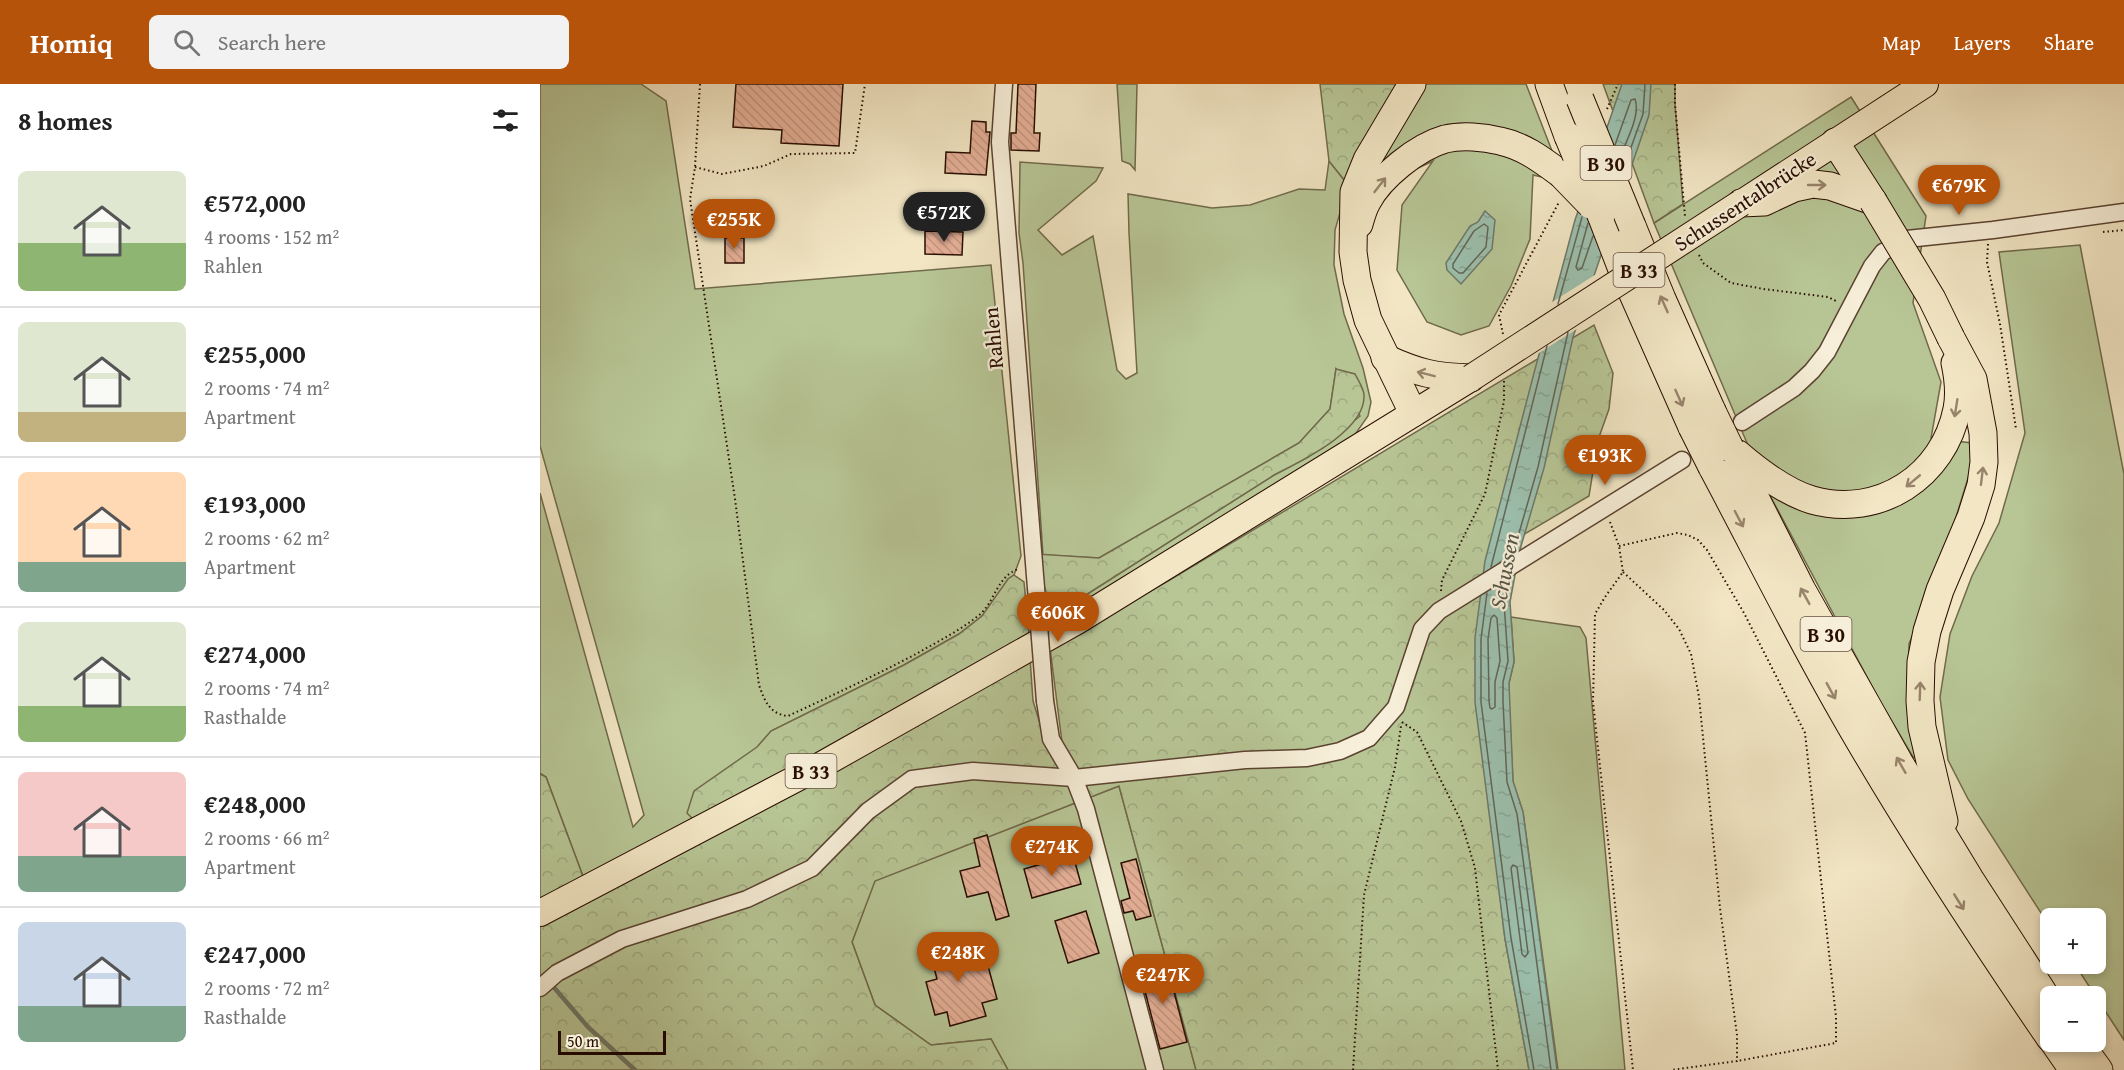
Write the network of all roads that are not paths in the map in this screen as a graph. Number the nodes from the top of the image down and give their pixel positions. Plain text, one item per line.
1 (1004, 84) edge
2 (1412, 84) edge
3 (1549, 84) edge
4 (1925, 84) edge
5 (1578, 91) edge
6 (1835, 142) junction
7 (1874, 201) junction
8 (1741, 203) junction
9 (2124, 212) edge
10 (1601, 215) junction
11 (1354, 237) junction
12 (1951, 338) junction
13 (1385, 358) junction
14 (1471, 378) junction
15 (1413, 413) junction
16 (1702, 419) junction
17 (1742, 422) dead end
18 (1730, 448) junction
19 (1682, 460) dead end
20 (1074, 778) junction
21 (1928, 818) junction
22 (1938, 847) junction
23 (540, 913) edge
24 (540, 988) edge
25 (2040, 989) edge
26 (2040, 1022) edge
27 (2061, 1052) edge
28 (2086, 1052) edge
29 (1155, 1070) edge
30 (2073, 1070) edge
31 (2099, 1070) edge

1 - 20 street, Rahlen, bridge
2 - 11 highway
3 - 10 highway, B 30, bridge
4 - 6 main road, Schussentalbrücke / B 33
16 -> 5 highway, B 30, bridge
6 - 7 highway
6 - 8 main road, Schussentalbrücke / B 33
8 -> 7 highway
7 - 12 highway, bridge
8 - 14 main road, Schussentalbrücke / B 33, bridge
9 - 17 street
11 -> 10 highway, bridge
10 -> 16 highway, B 30
11 - 13 highway
12 -> 18 highway
21 -> 12 highway
14 -> 13 highway
13 - 15 highway
14 - 15 main road, Schussentalbrücke / B 33
15 - 23 main road, B 33
16 - 18 highway, B 30, bridge
16 -> 21 highway, B 30, bridge
21 -> 18 highway, B 30
19 - 20 street
20 - 24 street
20 - 29 street, Rahlen
21 - 22 highway
22 - 25 highway
22 -> 26 highway
27 - 30 highway
28 - 31 highway

